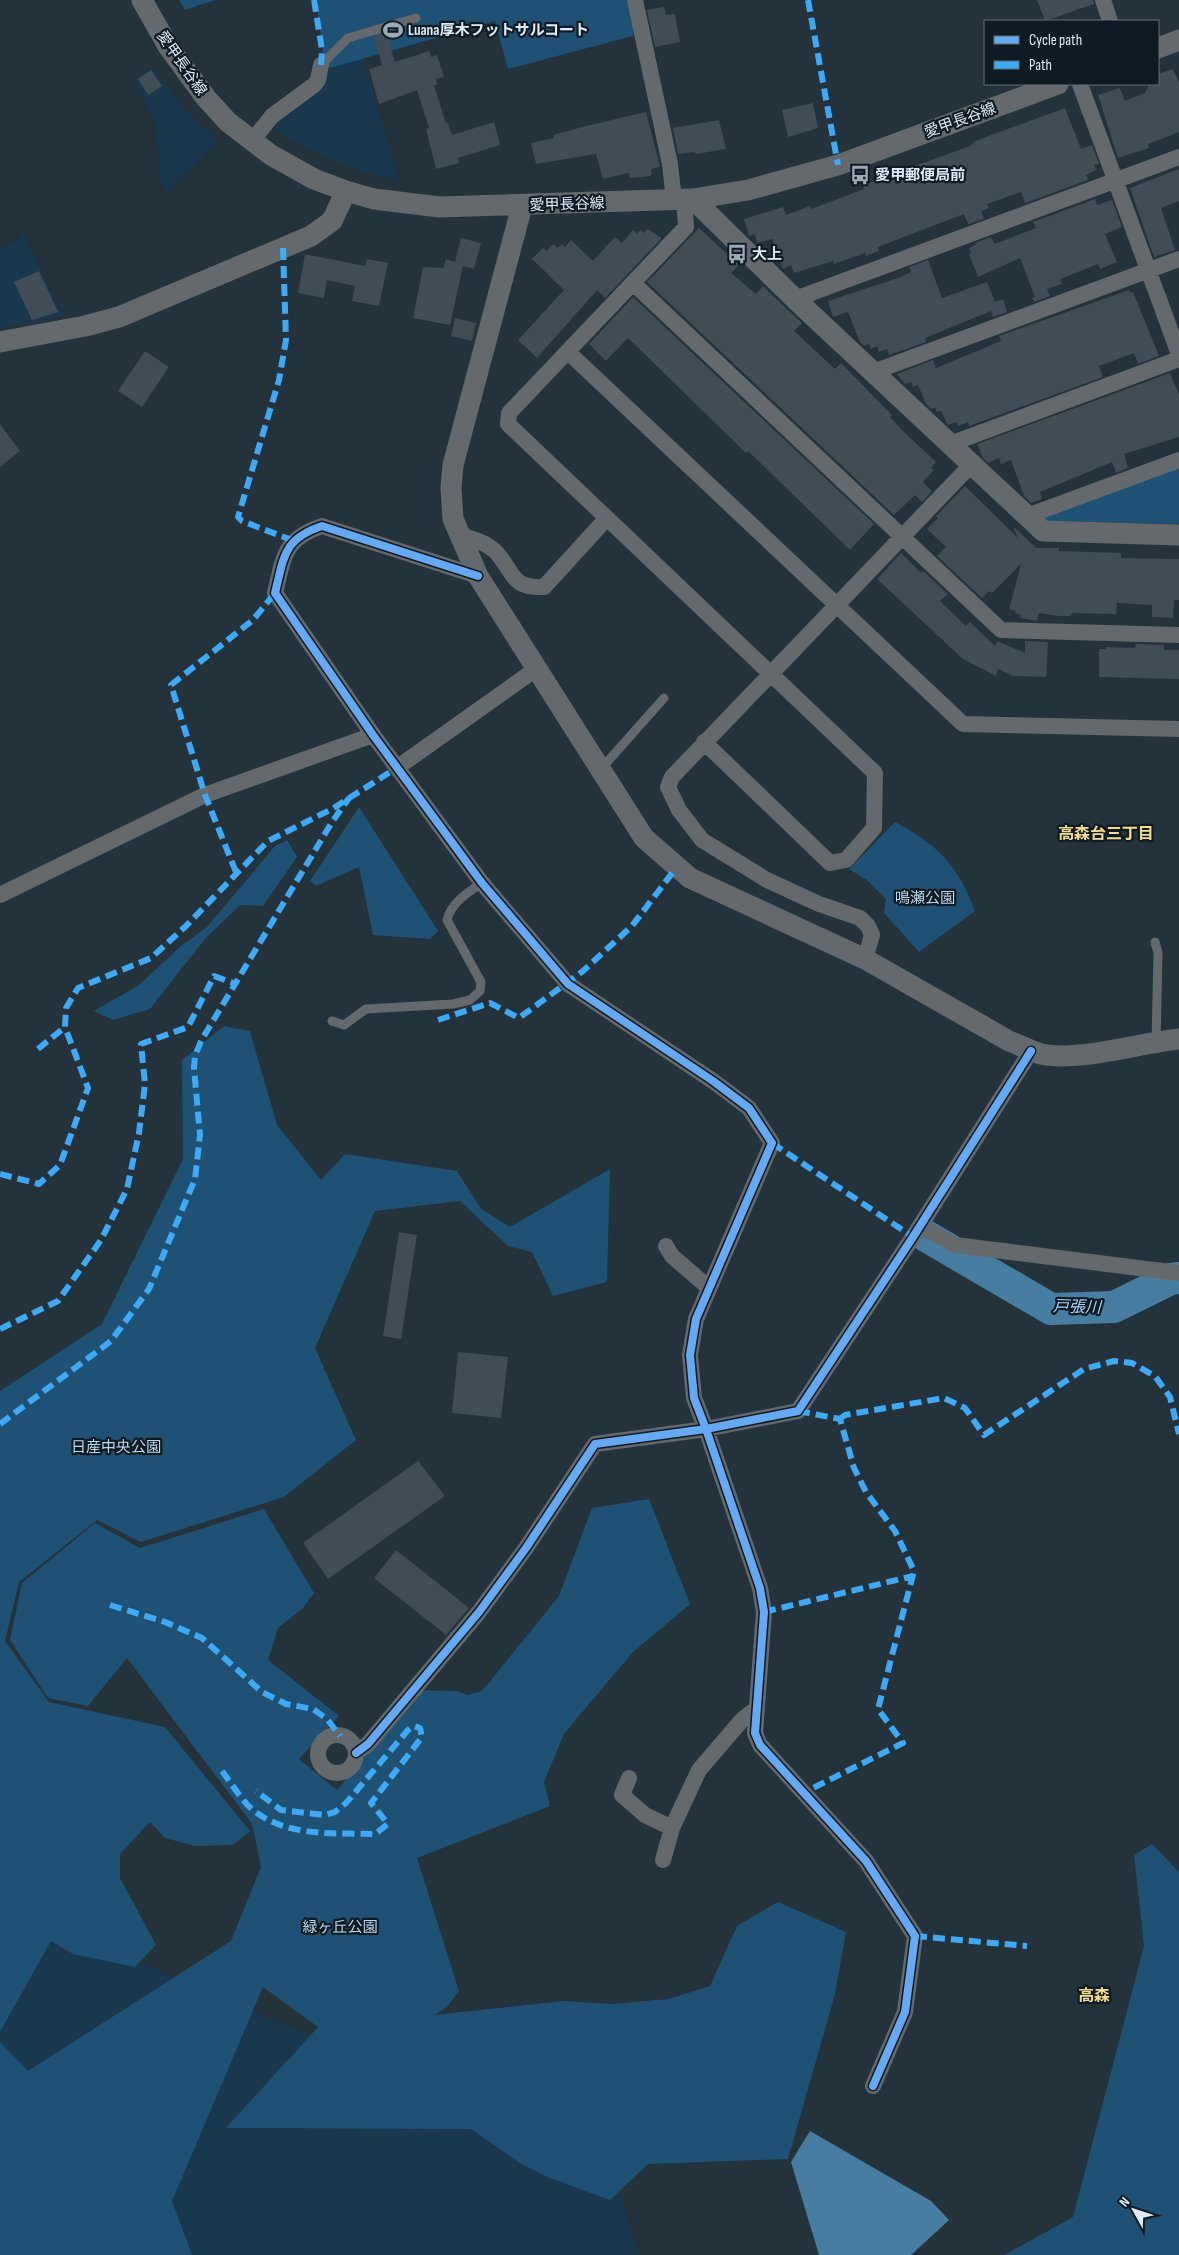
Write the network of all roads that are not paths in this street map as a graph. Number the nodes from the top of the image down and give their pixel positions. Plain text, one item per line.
1 (142, 0) edge
2 (635, 0) edge
3 (1102, 0) edge
4 (416, 18) dead end
5 (1110, 20) edge
6 (1179, 40) edge
7 (1159, 48) edge
8 (321, 66) joint
9 (1055, 85) edge
10 (1080, 85) edge
11 (252, 141) junction
12 (1179, 157) edge
13 (1116, 180) junction
14 (346, 191) junction
15 (684, 200) junction
16 (522, 206) junction
17 (1179, 260) edge
18 (1149, 271) junction
19 (633, 283) junction
20 (795, 300) junction
21 (0, 342) edge
22 (568, 352) junction
23 (1179, 354) edge
24 (1179, 359) edge
25 (873, 372) junction
26 (950, 444) junction
27 (1179, 460) edge
28 (971, 465) junction
29 (1027, 516) junction
30 (607, 518) junction
31 (460, 535) junction
32 (1179, 535) edge
33 (901, 537) junction
34 (478, 576) junction
35 (836, 605) junction
36 (1179, 635) edge
37 (536, 669) junction
38 (771, 674) junction
39 (664, 698) dead end
40 (1179, 729) edge
41 (373, 735) junction
42 (704, 742) junction
43 (398, 767) junction
44 (601, 770) junction
45 (482, 882) junction
46 (0, 895) edge
47 (1155, 942) dead end
48 (865, 959) junction
49 (332, 1021) dead end
50 (1179, 1039) edge
51 (1156, 1042) junction
52 (1031, 1050) junction
53 (920, 1226) junction
54 (666, 1246) dead end
55 (1179, 1274) edge
56 (708, 1288) junction
57 (706, 1429) junction
58 (757, 1708) junction
59 (356, 1753) dead end
60 (629, 1778) dead end
61 (672, 1828) junction
62 (663, 1860) dead end
63 (873, 2086) dead end

1 - 11 street, 愛甲長谷線
2 - 15 street
3 - 5 street
4 - 8 lane
6 - 7 street
8 - 11 street
9 - 15 street, 愛甲長谷線
10 - 13 street
11 - 14 street, 愛甲長谷線
12 - 13 street
13 - 18 street
13 - 20 street
14 - 16 street, 愛甲長谷線
14 - 21 street
15 - 16 street, 愛甲長谷線
15 - 19 street
15 - 20 street
16 - 31 street
17 - 18 street
18 - 23 street
18 - 25 street
19 - 22 street
19 - 33 street
20 - 25 street
22 - 30 street
22 - 35 street
24 - 26 street
25 - 26 street
26 - 28 street
27 - 29 street
28 - 29 street
28 - 33 street
29 - 32 street
30 - 31 street
30 - 38 street
31 - 34 street
33 - 35 street
33 - 36 street
34 - 37 street
34 - 41 street
35 - 38 street
35 - 40 street
37 - 43 street
37 - 44 street
38 - 42 street
38 - 42 street
39 - 44 lane
41 - 43 street
41 - 46 street
42 - 48 street
43 - 45 street
44 - 48 street
45 - 49 lane
45 - 56 street
47 - 51 lane
48 - 52 street
50 - 51 street
51 - 52 street
52 - 53 street
53 - 55 street
53 - 57 street
54 - 56 street
56 - 57 street
57 - 58 street
57 - 59 street
58 - 61 street
58 - 63 street
60 - 61 street
61 - 62 street

